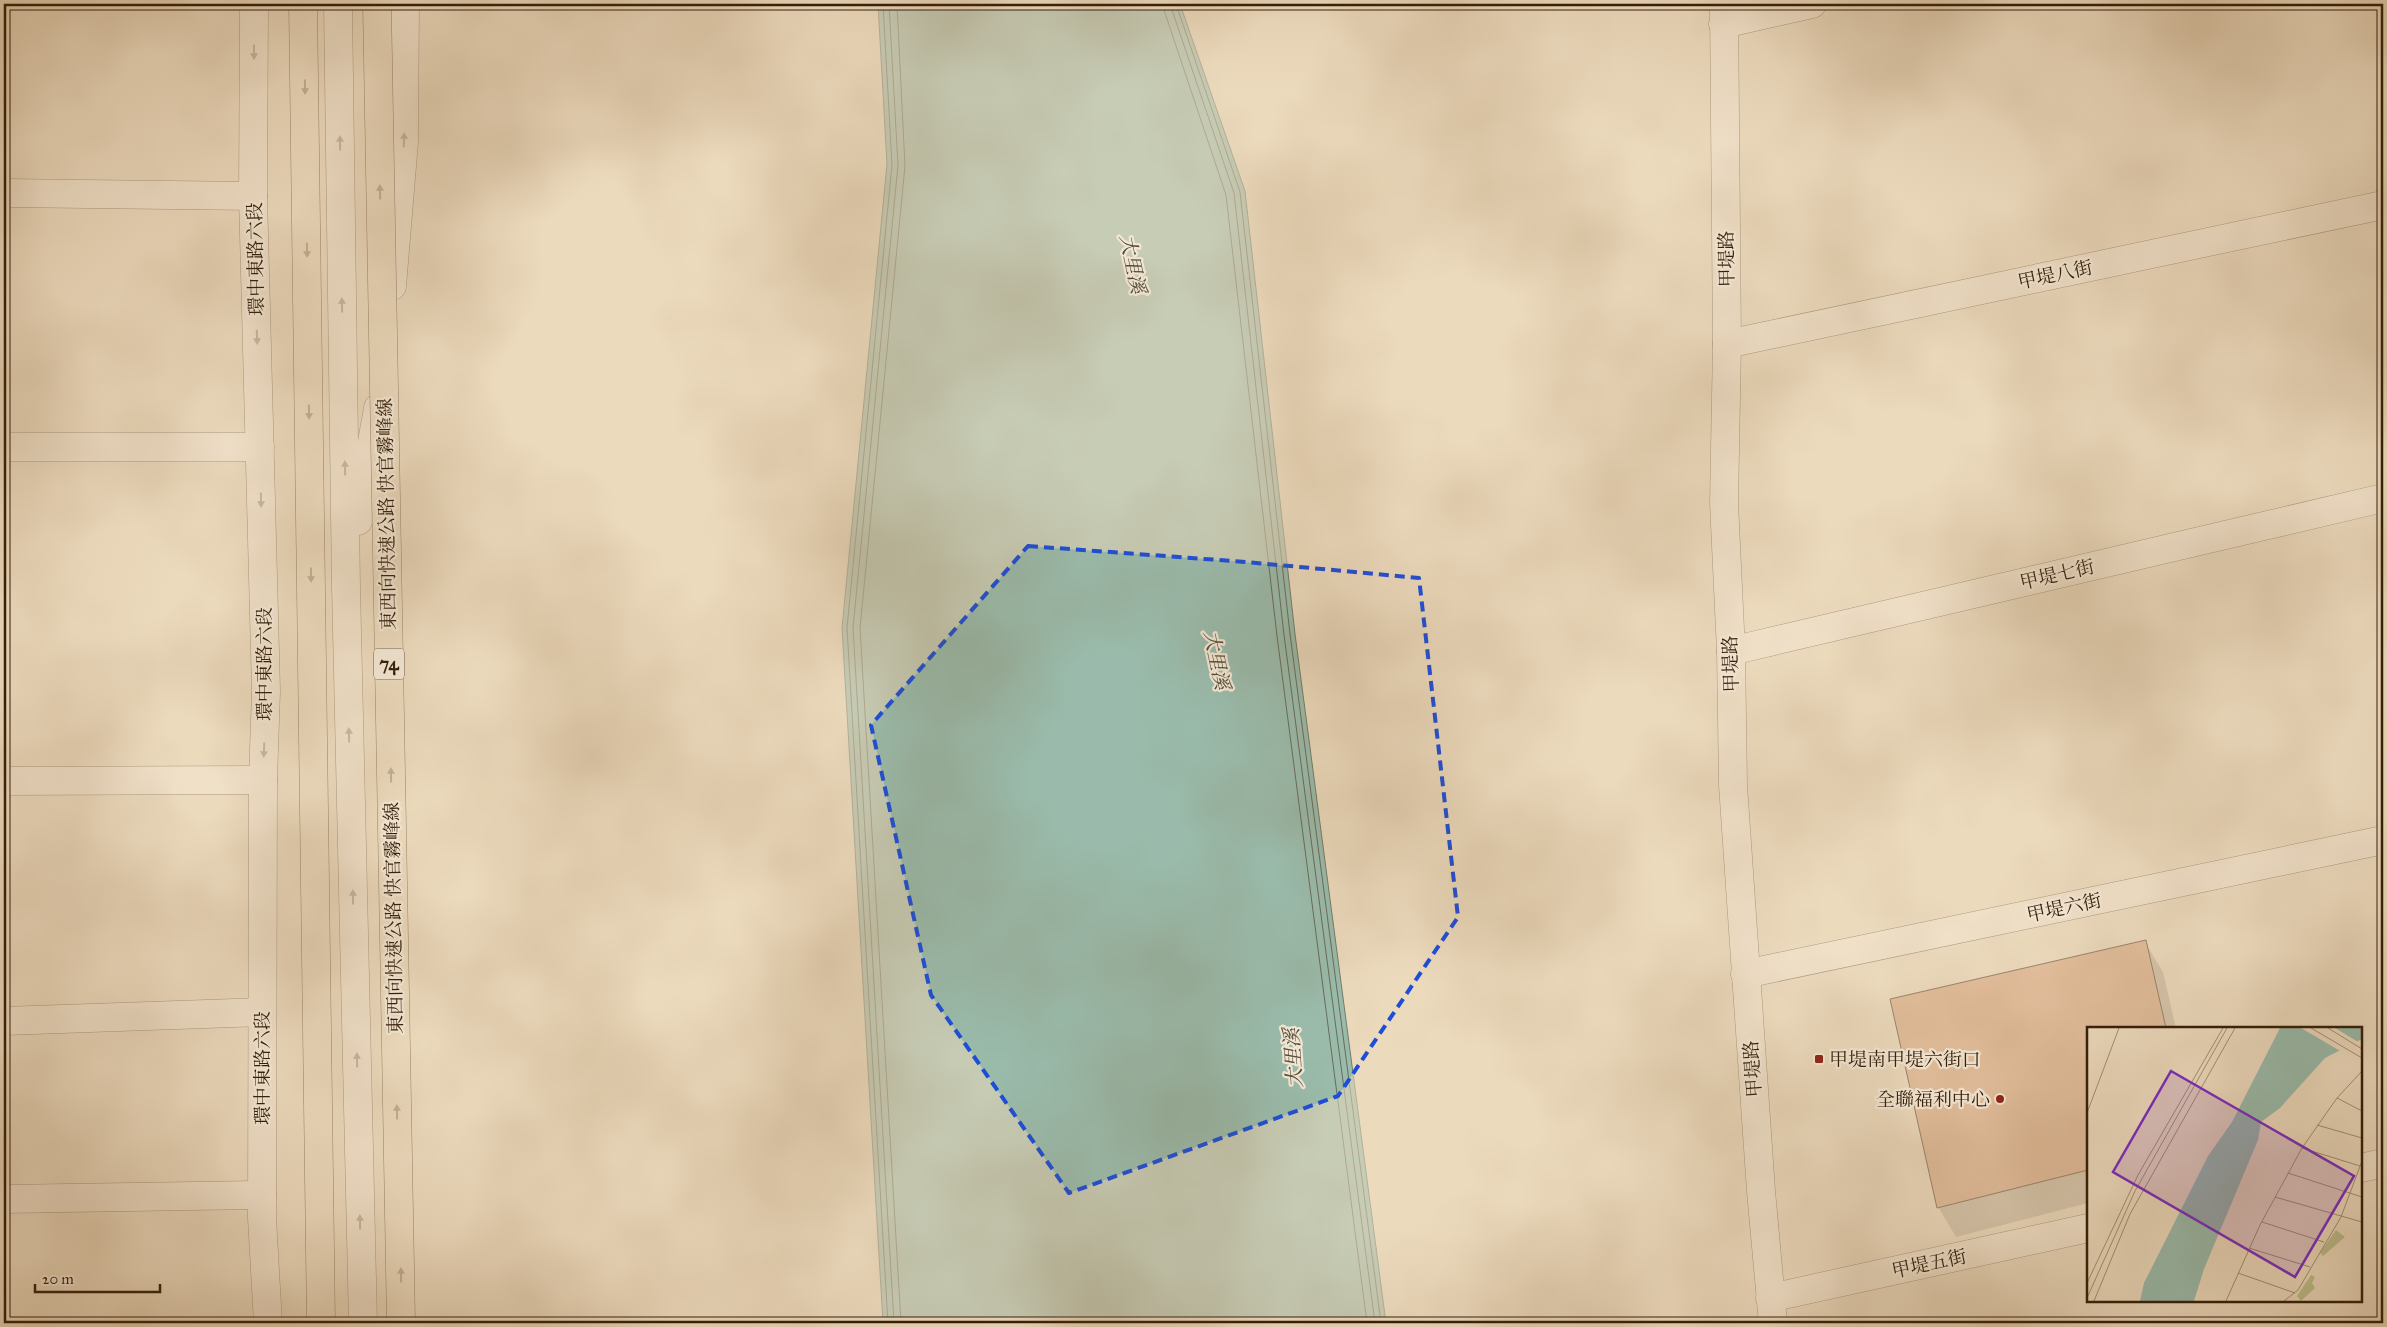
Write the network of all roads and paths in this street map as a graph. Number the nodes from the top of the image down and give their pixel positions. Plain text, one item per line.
1 (254, 4) edge
2 (304, 4) edge
3 (338, 4) edge
4 (377, 4) edge
5 (405, 4) edge
6 (1812, 4) edge
7 (1724, 14) edge
8 (4, 193) edge
9 (253, 196) junction
10 (2383, 205) edge
11 (1727, 344) junction
12 (4, 447) edge
13 (260, 447) junction
14 (2383, 498) edge
15 (346, 586) junction
16 (1730, 650) junction
17 (263, 780) junction
18 (4, 781) edge
19 (2383, 840) edge
20 (1745, 974) junction
21 (262, 1012) junction
22 (4, 1021) edge
23 (2383, 1163) edge
24 (2362, 1168) edge
25 (262, 1195) junction
26 (4, 1199) edge
27 (2087, 1228) edge
28 (1772, 1310) edge
29 (268, 1323) edge
30 (321, 1323) edge
31 (363, 1323) edge
32 (402, 1323) edge

1 -> 9 street, 環中東路六段
2 -> 30 highway
15 -> 3 street
32 -> 4 highway, 東西向快速公路 快官霧峰線 / 74, bridge
15 -> 5 street
6 - 7 street
7 - 11 street, 甲堤路
8 - 9 street
9 -> 13 street, 環中東路六段
10 - 11 street, 甲堤八街
11 - 16 street, 甲堤路
12 - 13 street
13 -> 17 street, 環中東路六段
14 - 16 street, 甲堤七街
31 -> 15 street
16 - 20 street, 甲堤路
17 - 18 street
17 - 21 street, 環中東路六段
19 - 20 street, 甲堤六街
20 - 28 street, 甲堤路
21 - 22 street
21 - 25 street, 環中東路六段
23 - 24 street
25 - 26 street
25 - 29 street, 環中東路六段
27 - 28 street, 甲堤五街

